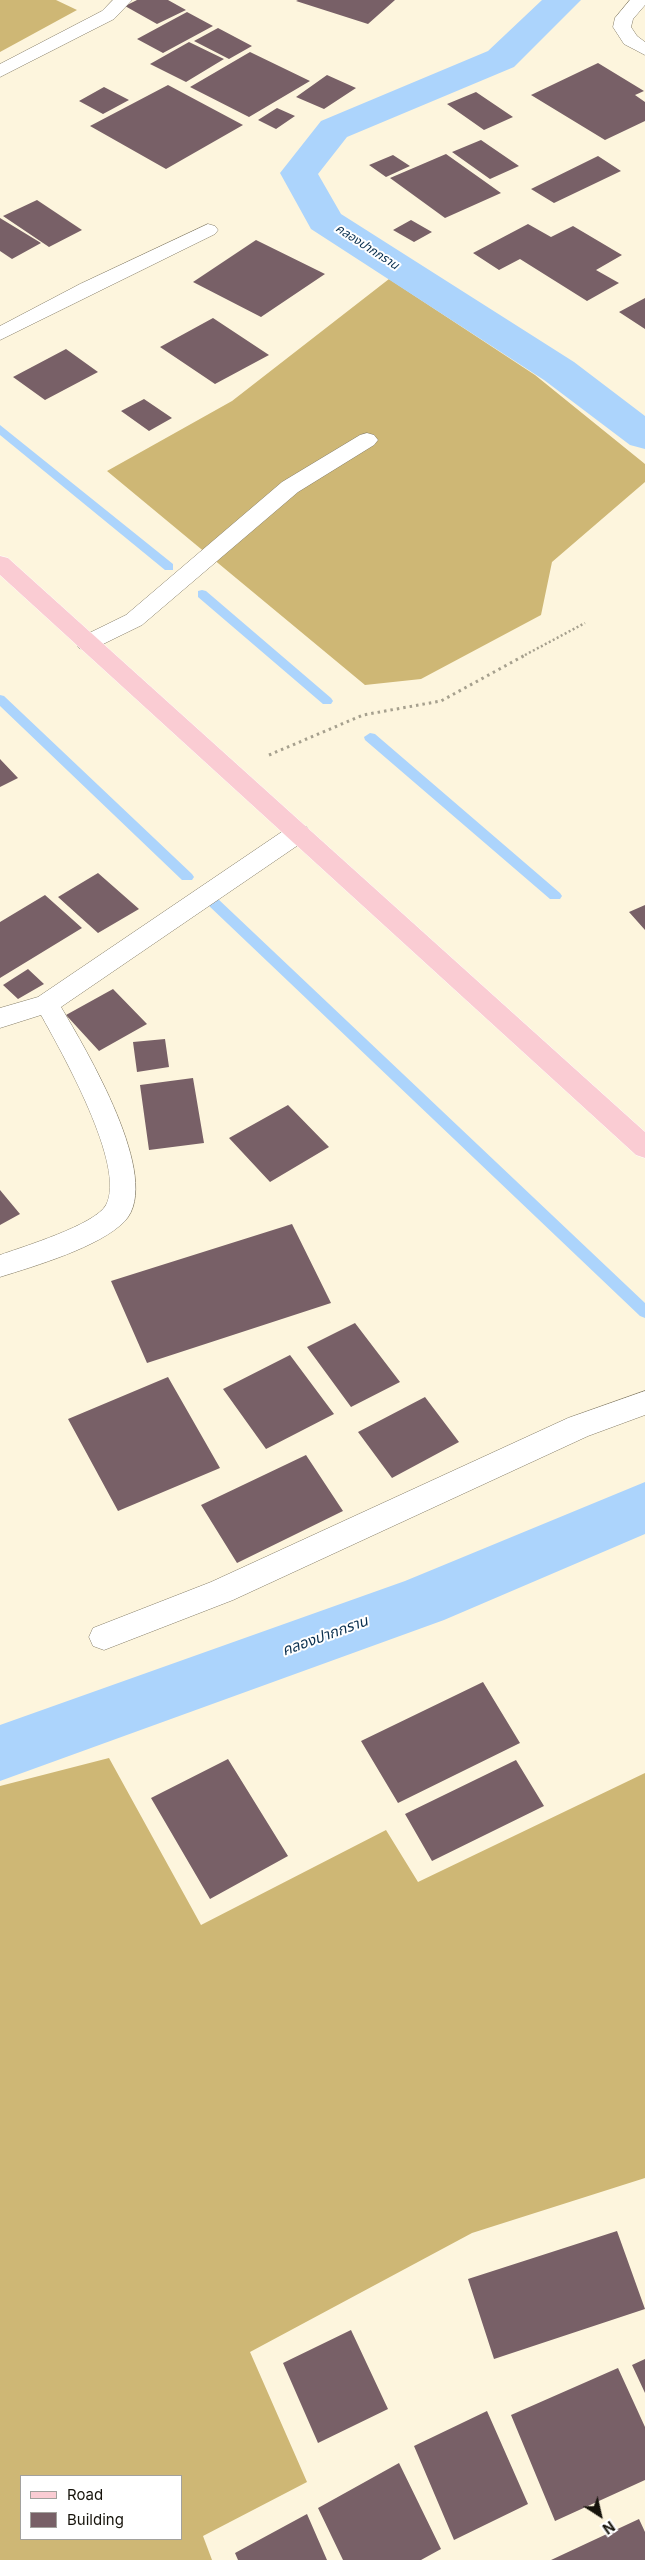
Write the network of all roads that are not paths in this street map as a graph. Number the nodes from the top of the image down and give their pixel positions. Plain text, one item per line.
1 (123, 0) edge
2 (640, 0) edge
3 (645, 50) edge
4 (0, 71) edge
5 (208, 230) dead end
6 (0, 334) edge
7 (367, 440) dead end
8 (0, 563) edge
9 (88, 643) junction
10 (298, 833) junction
11 (47, 1004) junction
12 (0, 1018) edge
13 (645, 1148) edge
14 (0, 1266) edge
15 (645, 1403) edge
16 (104, 1638) dead end

1 - 4 street
2 - 3 street
5 - 6 street
7 - 9 street
8 - 9 main road
9 - 10 main road
10 - 11 street
10 - 13 main road
11 - 12 street
11 - 14 street
15 - 16 street

